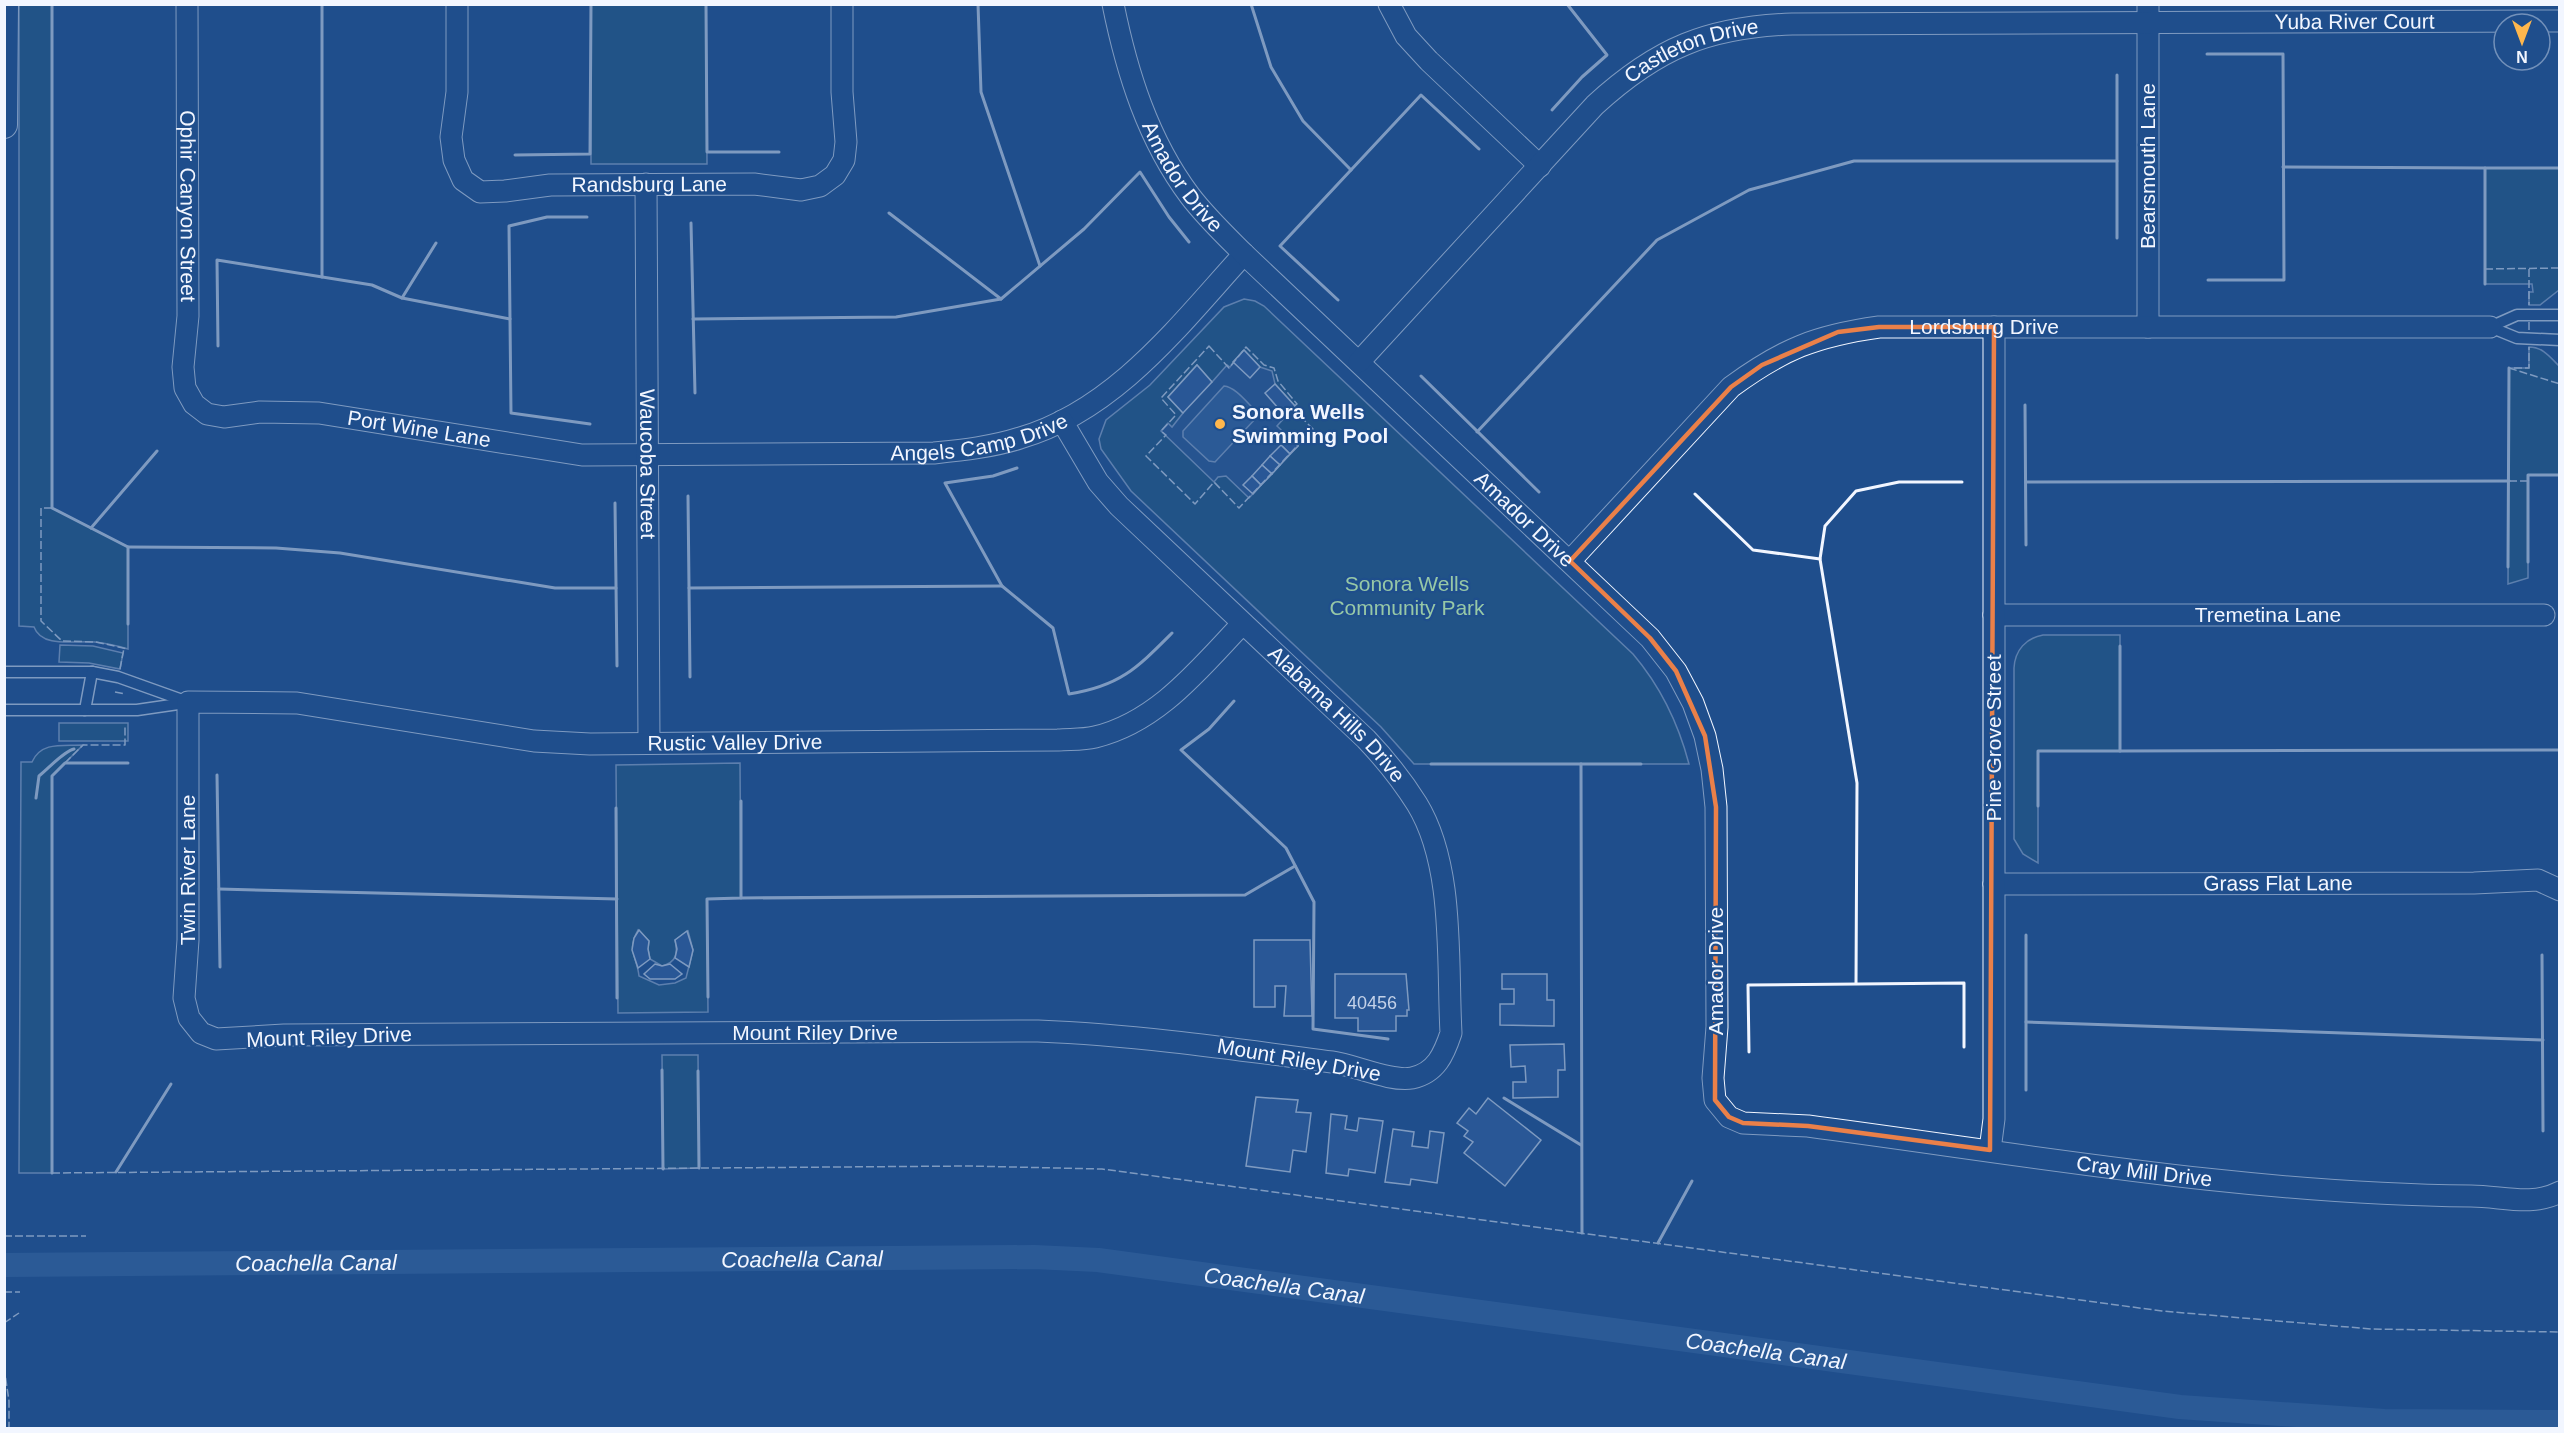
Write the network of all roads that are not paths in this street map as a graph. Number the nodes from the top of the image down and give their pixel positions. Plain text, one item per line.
1 (5, 4) edge
2 (187, 4) edge
3 (457, 4) edge
4 (842, 4) edge
5 (1113, 4) edge
6 (1389, 4) edge
7 (2148, 14) edge
8 (2559, 21) edge
9 (4, 125) edge
10 (1540, 166) junction
11 (646, 184) junction
12 (1244, 254) junction
13 (2559, 315) edge
14 (1994, 327) junction
15 (2148, 327) junction
16 (2490, 327) junction
17 (2559, 333) edge
18 (2559, 339) edge
19 (1359, 362) junction
20 (194, 404) joint
21 (1062, 421) junction
22 (647, 455) junction
23 (1570, 561) junction
24 (1994, 615) junction
25 (2544, 615) dead end
26 (1243, 623) junction
27 (4, 672) edge
28 (92, 672) junction
29 (188, 702) junction
30 (4, 710) edge
31 (86, 710) junction
32 (649, 743) junction
33 (1994, 884) junction
34 (2559, 890) edge
35 (201, 1033) joint
36 (1426, 1073) joint
37 (1729, 1117) joint
38 (1990, 1150) junction
39 (2559, 1192) edge

1 - 9 street
2 - 20 street, Ophir Canyon Street
3 - 11 street, Randsburg Lane
4 - 11 street, Randsburg Lane
5 - 12 street, Amador Drive
6 - 10 street
7 - 8 street, Yuba River Court
7 - 10 street, Castleton Drive
7 - 15 street, Bearsmouth Lane
10 - 19 street, Castleton Drive
11 - 22 street, Waucoba Street
12 - 19 street, Amador Drive
12 - 21 street, Angels Camp Drive
13 - 16 lane, Lordsburg Drive
14 - 15 street, Lordsburg Drive
14 - 23 street, Lordsburg Drive
14 - 24 street, Pine Grove Street
15 - 16 street, Lordsburg Drive
16 - 18 lane, Lordsburg Drive
17 - 18 lane
19 - 23 street, Amador Drive
20 - 22 street, Port Wine Lane
21 - 22 street, Angels Camp Drive
21 - 26 street, Alabama Hills Drive
22 - 32 street, Waucoba Street
23 - 37 street, Amador Drive
24 - 25 street, Tremetina Lane
24 - 33 street, Pine Grove Street
26 - 32 street, Rustic Valley Drive
26 - 36 street, Alabama Hills Drive
27 - 28 lane, Rustic Valley Drive
28 - 29 lane, Rustic Valley Drive
28 - 31 lane
29 - 31 lane, Rustic Valley Drive
29 - 32 street, Rustic Valley Drive
29 - 35 street, Twin River Lane
30 - 31 lane, Rustic Valley Drive
33 - 34 street, Grass Flat Lane
33 - 38 street, Pine Grove Street
35 - 36 street, Mount Riley Drive
37 - 38 street, Cray Mill Drive
38 - 39 street, Cray Mill Drive

